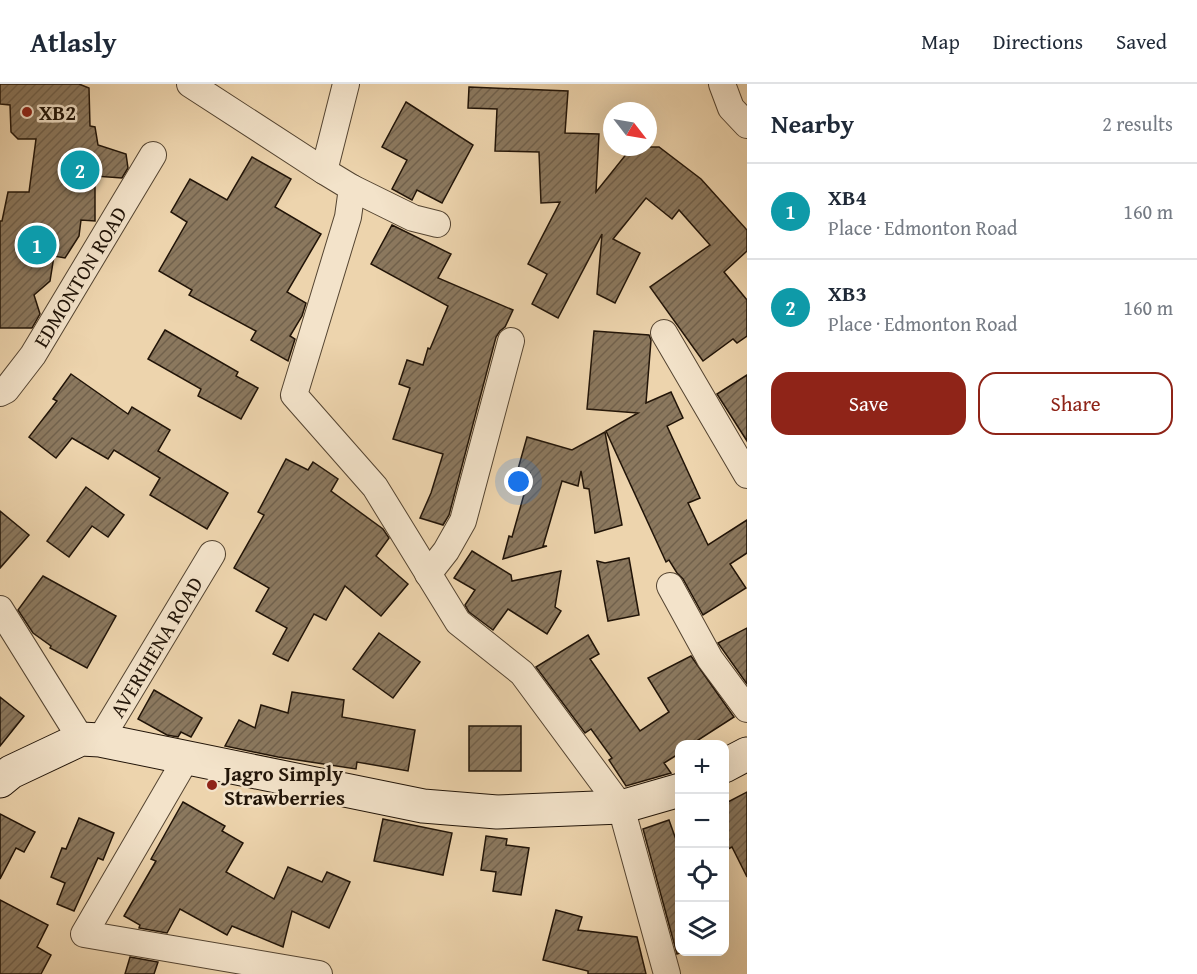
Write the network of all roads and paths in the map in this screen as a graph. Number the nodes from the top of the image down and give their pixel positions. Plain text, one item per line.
1 (190, 84) edge
2 (346, 84) edge
3 (722, 84) edge
4 (747, 125) edge
5 (153, 155) dead end
6 (324, 171) junction
7 (352, 188) junction
8 (437, 224) dead end
9 (664, 333) dead end
10 (511, 341) dead end
11 (0, 393) edge
12 (747, 475) edge
13 (212, 554) dead end
14 (428, 574) junction
15 (670, 586) dead end
16 (0, 609) edge
17 (747, 710) edge
18 (91, 739) junction
19 (747, 754) edge
20 (187, 757) junction
21 (729, 763) edge
22 (0, 782) edge
23 (675, 791) edge
24 (621, 807) junction
25 (319, 974) edge
26 (668, 974) edge

1 - 6 street
2 - 6 street
3 - 4 street
5 - 11 street, EDMONTON ROAD
6 - 7 street
7 - 8 street
7 - 14 street
9 - 12 street
10 - 14 street
13 - 18 street, AVERIHENA ROAD
14 - 24 street
15 - 17 street
16 - 18 street
18 - 20 main road
18 - 22 main road
19 - 21 main road
20 - 24 main road
20 - 25 street
23 - 24 main road
24 - 26 street

